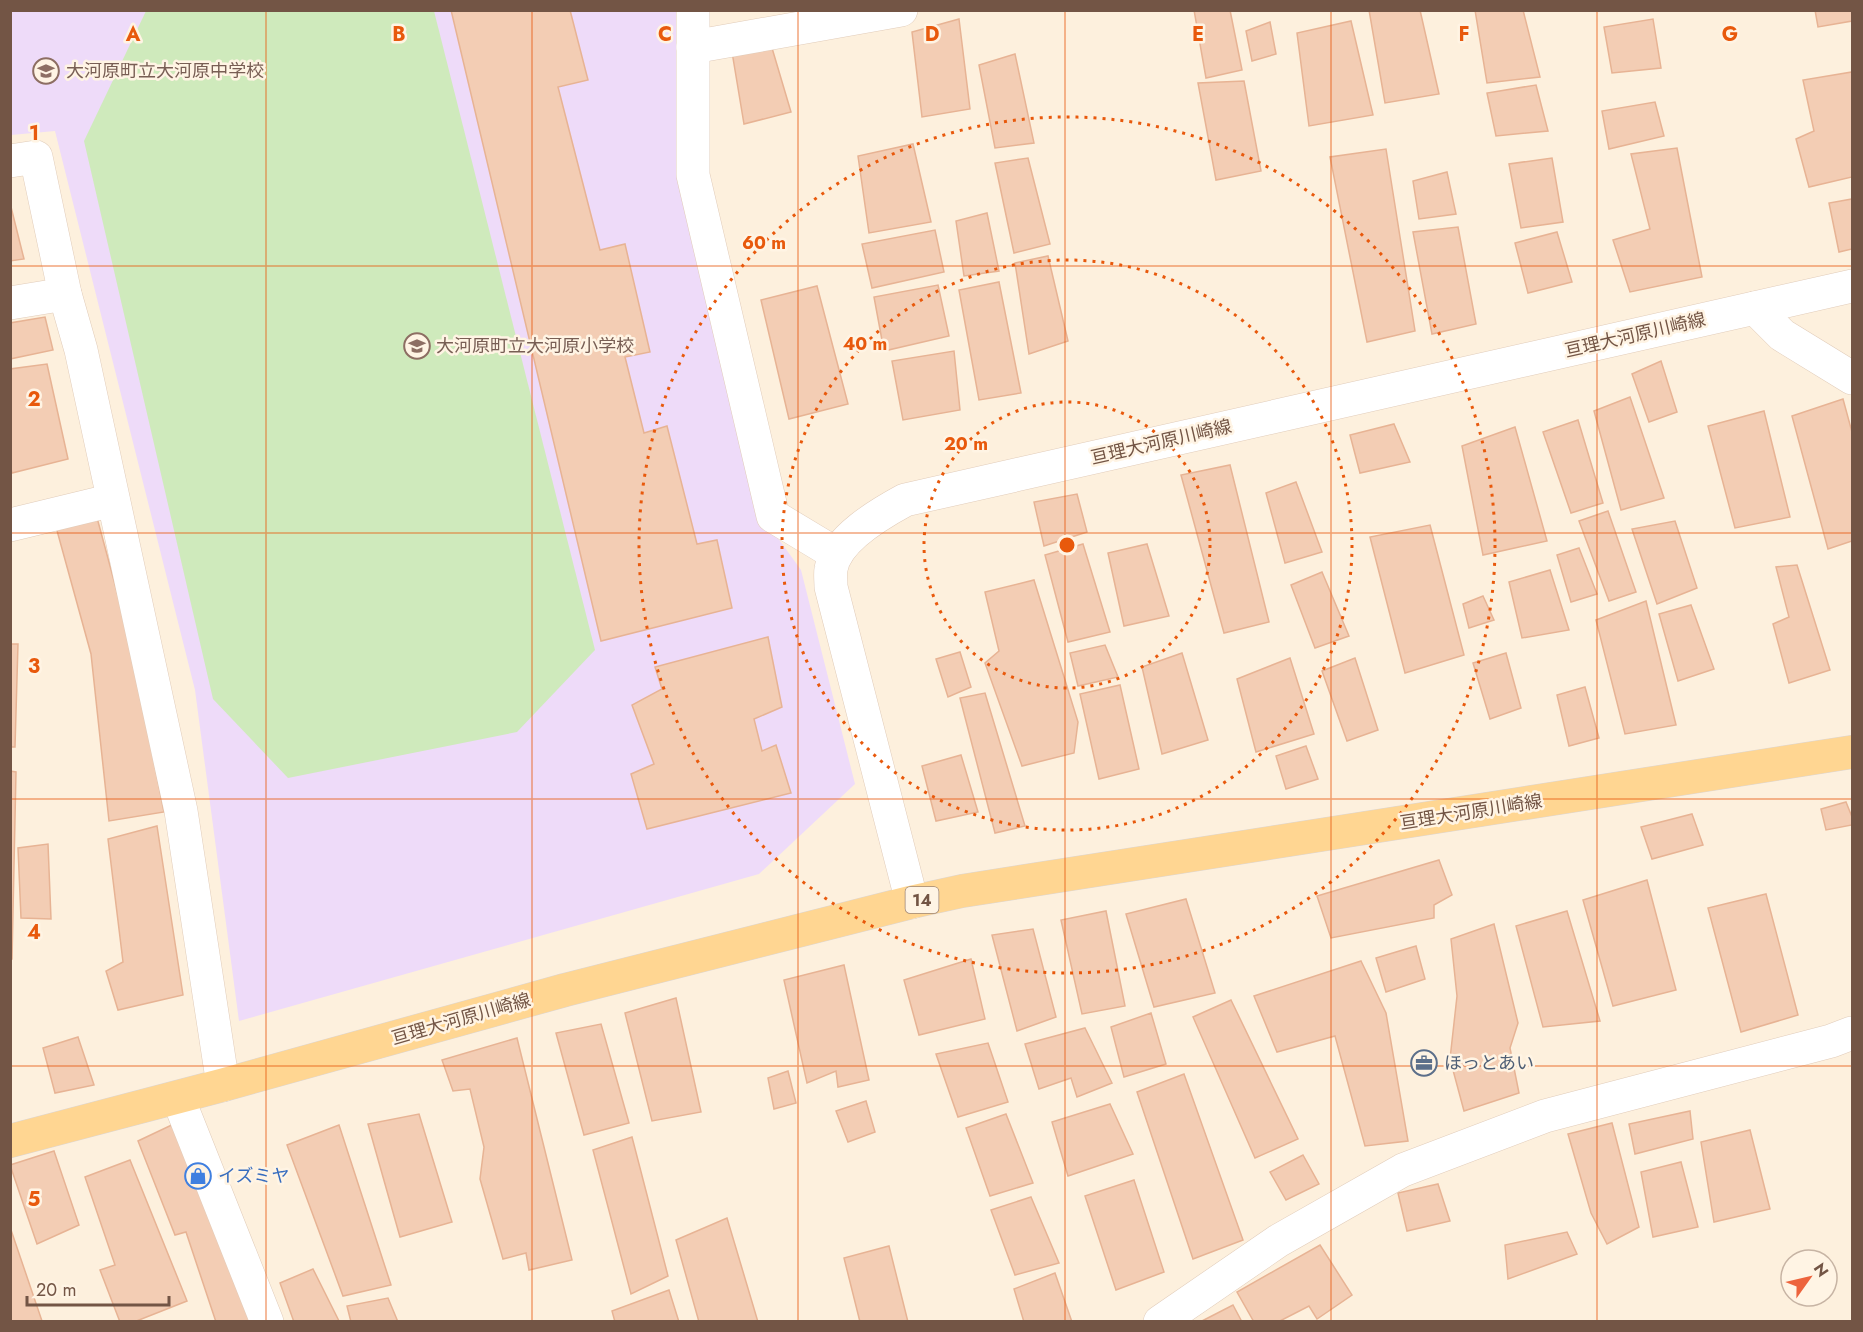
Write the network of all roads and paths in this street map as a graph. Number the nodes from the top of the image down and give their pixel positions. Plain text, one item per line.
1 (693, 10) edge
2 (901, 10) edge
3 (693, 47) junction
4 (10, 161) edge
5 (1852, 286) edge
6 (65, 294) junction
7 (10, 303) edge
8 (1755, 308) junction
9 (1852, 378) edge
10 (113, 500) junction
11 (10, 525) edge
12 (836, 554) junction
13 (1852, 752) edge
14 (912, 902) junction
15 (1852, 1033) edge
16 (223, 1085) junction
17 (178, 1098) junction
18 (10, 1141) edge
19 (267, 1322) edge
20 (1160, 1322) edge

1 - 3 street
2 - 3 street
3 - 12 street
4 - 6 street
5 - 8 street, 亘理大河原川崎線
6 - 7 street
6 - 10 street
8 - 9 street
8 - 12 street, 亘理大河原川崎線
10 - 11 street
10 - 16 street
12 - 14 street, 14
13 - 14 main road, 亘理大河原川崎線 / 14
14 - 16 main road, 亘理大河原川崎線 / 14
15 - 20 street
16 - 17 main road, 亘理大河原川崎線 / 14
17 - 18 main road, 亘理大河原川崎線 / 14
17 - 19 street

